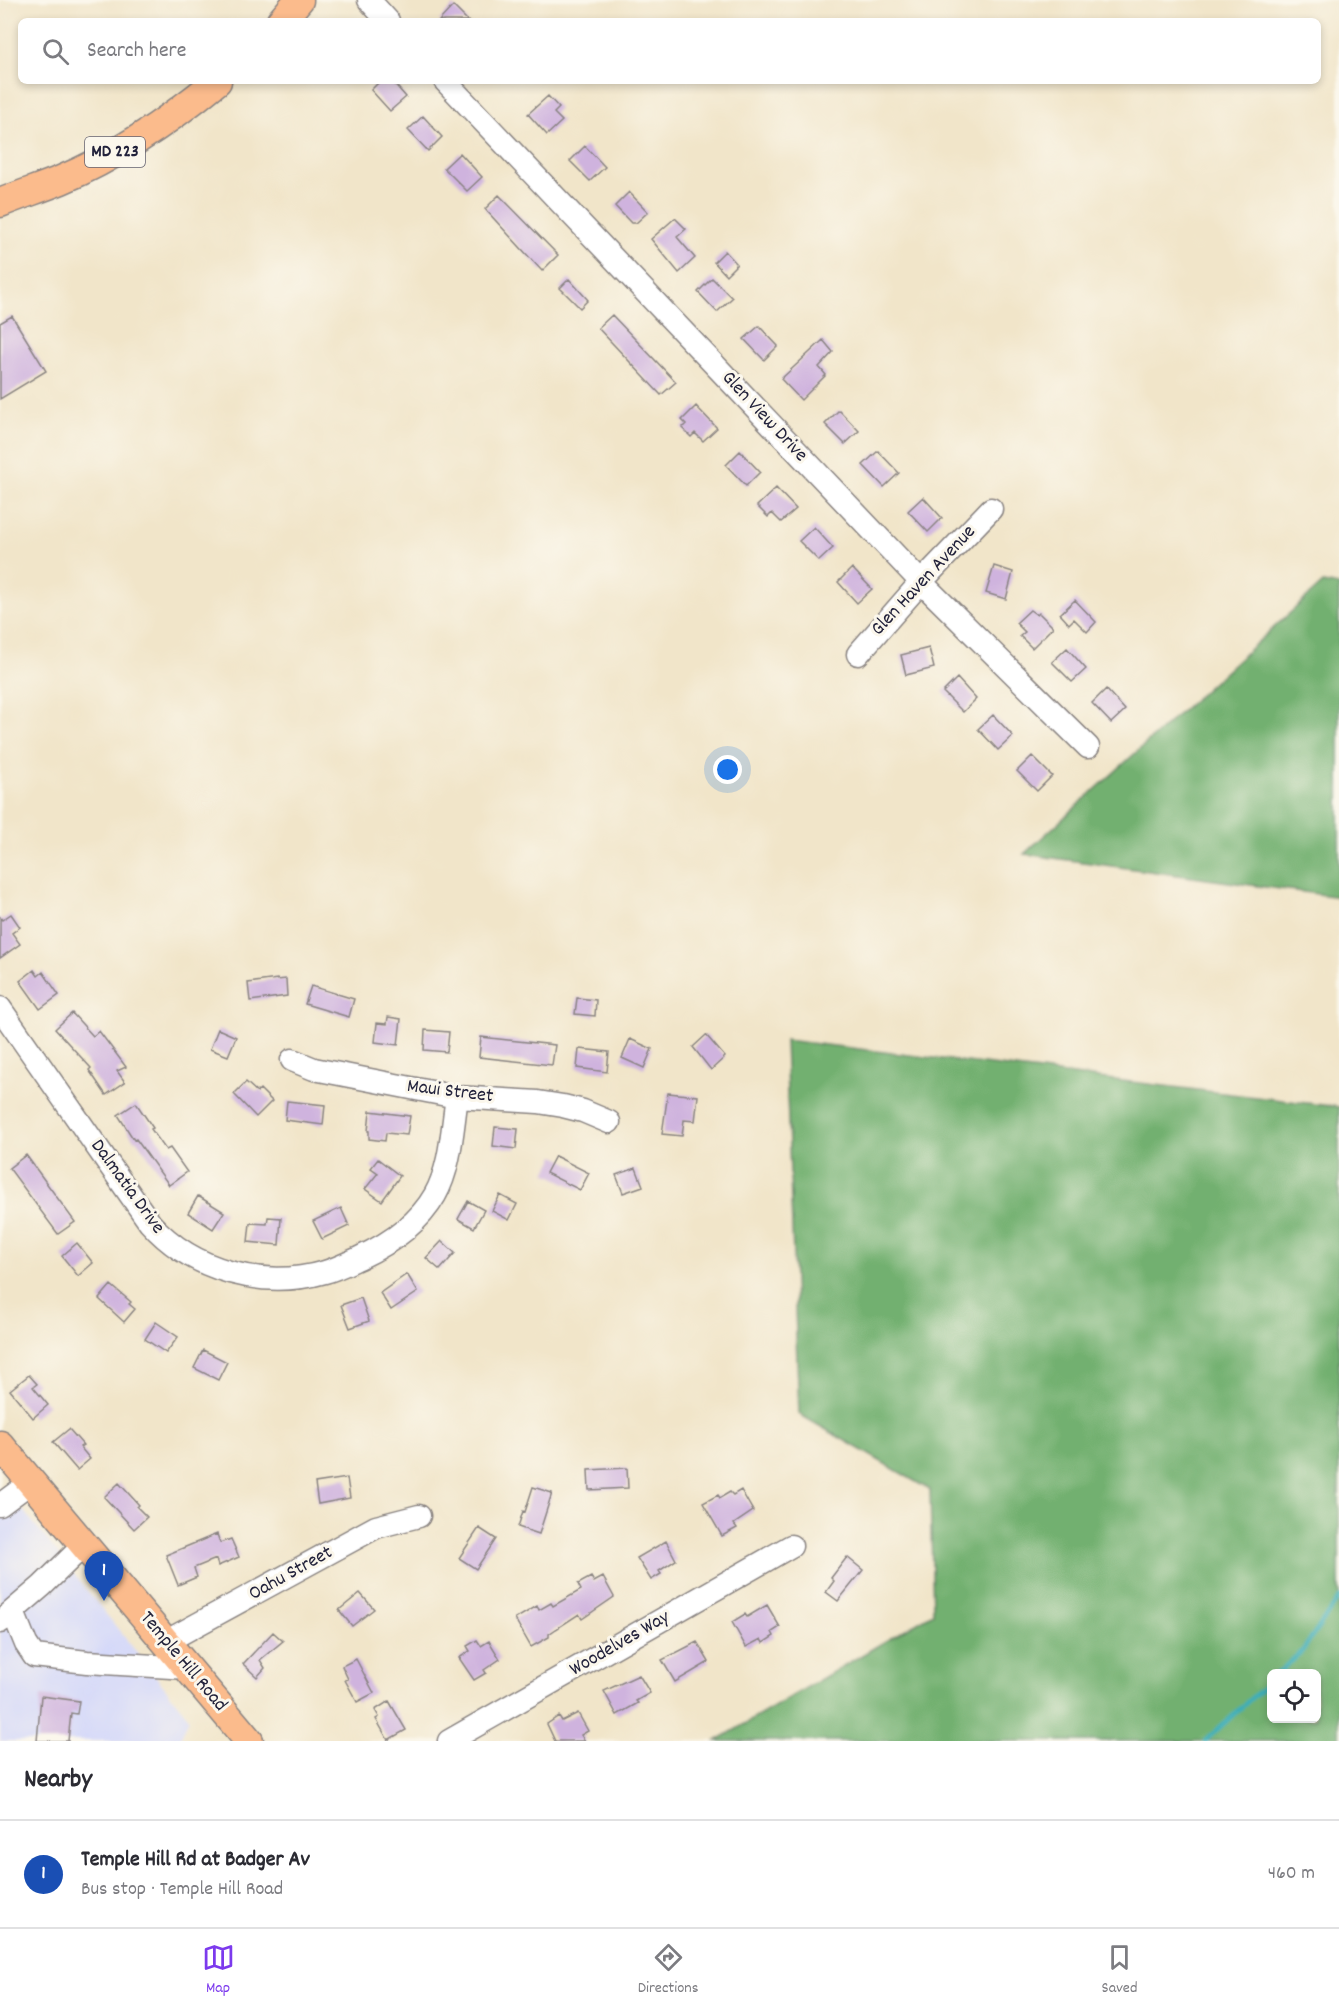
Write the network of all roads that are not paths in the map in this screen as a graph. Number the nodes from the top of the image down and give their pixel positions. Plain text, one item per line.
1 (299, 0) edge
2 (369, 0) edge
3 (284, 18) edge
4 (385, 18) edge
5 (214, 84) edge
6 (448, 84) edge
7 (0, 202) edge
8 (991, 509) dead end
9 (921, 582) junction
10 (858, 654) dead end
11 (1088, 747) dead end
12 (0, 1008) edge
13 (292, 1060) dead end
14 (457, 1097) junction
15 (609, 1122) dead end
16 (0, 1445) edge
17 (31, 1482) junction
18 (0, 1505) edge
19 (419, 1516) dead end
20 (84, 1545) junction
21 (791, 1546) dead end
22 (6, 1617) edge
23 (166, 1641) junction
24 (189, 1668) junction
25 (249, 1741) edge
26 (449, 1741) edge

1 - 3 main road
2 - 4 street
5 - 7 main road, MD 223
6 - 9 street, Glen View Drive
8 - 9 street, Glen Haven Avenue
9 - 10 street, Glen Haven Avenue
9 - 11 street, Glen View Drive
12 - 14 street, Dalmatia Drive
13 - 14 street, Maui Street
14 - 15 street, Maui Street
16 - 17 main road, Temple Hill Road
17 - 18 street
17 - 20 main road, Temple Hill Road
19 - 23 street, Oahu Street
20 - 22 street
20 - 23 main road, Temple Hill Road
21 - 26 street, Woodelves Way
22 - 24 street
23 - 24 main road, Temple Hill Road
24 - 25 main road, Temple Hill Road

